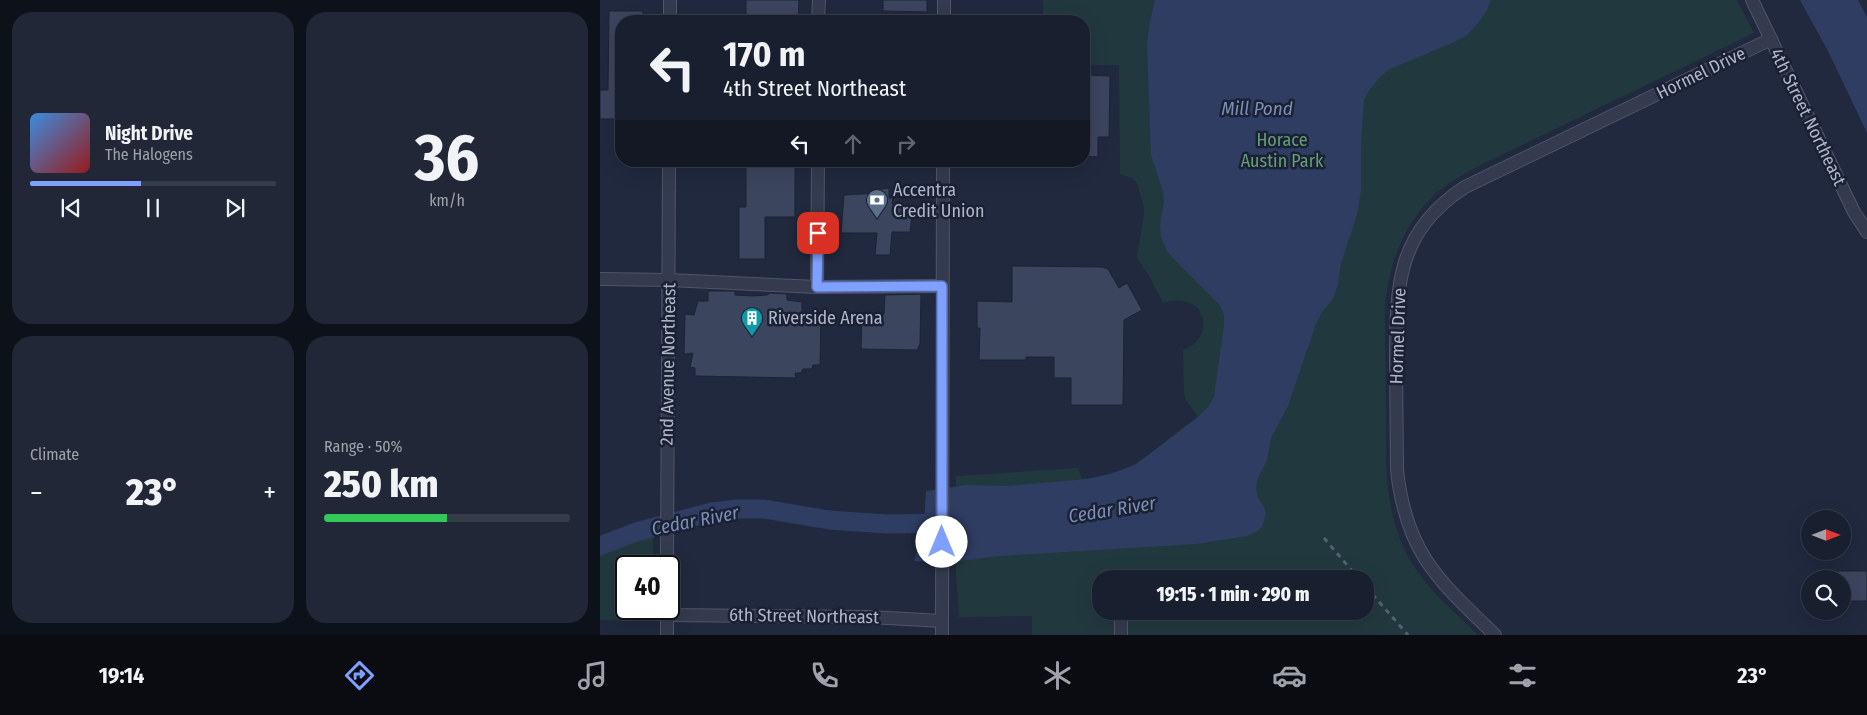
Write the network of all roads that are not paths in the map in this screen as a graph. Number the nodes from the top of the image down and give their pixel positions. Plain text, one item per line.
1 (670, 0) edge
2 (819, 0) edge
3 (944, 0) edge
4 (1752, 0) edge
5 (670, 15) edge
6 (818, 15) edge
7 (944, 15) edge
8 (1771, 39) junction
9 (669, 167) edge
10 (818, 167) edge
11 (943, 167) edge
12 (1867, 232) edge
13 (600, 279) edge
14 (669, 280) junction
15 (942, 286) junction
16 (817, 287) junction
17 (667, 555) edge
18 (680, 612) edge
19 (667, 620) edge
20 (942, 620) junction
21 (1121, 620) edge
22 (667, 635) edge
23 (942, 635) edge
24 (1121, 635) edge
25 (1495, 635) edge

1 - 5 street
2 - 6 street
3 - 7 street
4 - 8 street, 4th Street Northeast
8 - 12 street, 4th Street Northeast
8 - 25 street, Hormel Drive
9 - 14 street, 2nd Avenue Northeast
10 - 16 street
11 - 15 street
13 - 14 street
14 - 16 street
14 - 17 street, 2nd Avenue Northeast
15 - 16 street
15 - 20 street
18 - 20 street, 6th Street Northeast
19 - 22 street
20 - 23 street
21 - 24 street

